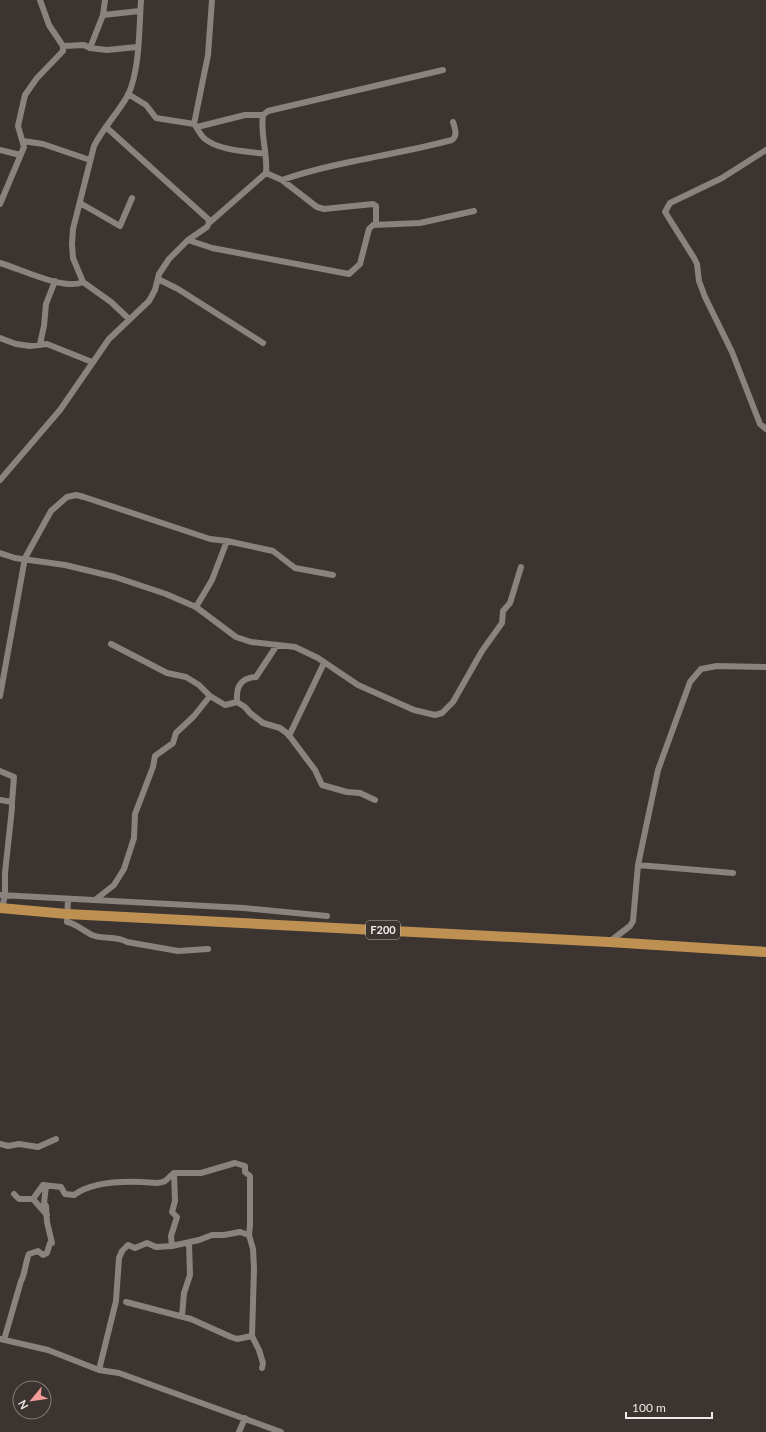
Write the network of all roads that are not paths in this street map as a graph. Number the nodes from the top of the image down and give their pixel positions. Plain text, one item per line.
1 (40, 0) edge
2 (106, 0) edge
3 (141, 0) edge
4 (212, 0) edge
5 (140, 12) junction
6 (103, 15) junction
7 (63, 46) junction
8 (137, 47) junction
9 (90, 48) junction
10 (443, 70) dead end
11 (128, 94) junction
12 (263, 115) junction
13 (453, 122) dead end
14 (195, 126) junction
15 (107, 128) junction
16 (23, 141) junction
17 (0, 150) edge
18 (766, 150) edge
19 (265, 154) junction
20 (20, 155) junction
21 (90, 160) junction
22 (266, 173) junction
23 (282, 180) junction
24 (132, 198) dead end
25 (80, 203) junction
26 (0, 204) edge
27 (474, 211) dead end
28 (209, 223) junction
29 (376, 224) junction
30 (188, 240) junction
31 (0, 263) edge
32 (158, 279) junction
33 (55, 281) junction
34 (83, 282) junction
35 (129, 319) junction
36 (0, 338) edge
37 (262, 342) dead end
38 (40, 344) junction
39 (92, 362) junction
40 (766, 429) edge
41 (0, 480) edge
42 (227, 541) junction
43 (0, 553) edge
44 (25, 558) junction
45 (521, 567) dead end
46 (333, 575) dead end
47 (196, 607) junction
48 (111, 644) dead end
49 (277, 645) junction
50 (324, 663) junction
51 (766, 667) edge
52 (0, 696) edge
53 (210, 696) junction
54 (237, 702) junction
55 (289, 736) junction
56 (0, 771) edge
57 (0, 800) edge
58 (375, 800) dead end
59 (12, 802) junction
60 (638, 865) junction
61 (733, 873) dead end
62 (2, 895) edge
63 (68, 899) junction
64 (95, 900) junction
65 (1, 908) edge
66 (67, 914) junction
67 (326, 916) dead end
68 (610, 942) junction
69 (208, 949) dead end
70 (766, 952) edge
71 (56, 1139) dead end
72 (0, 1144) edge
73 (174, 1173) junction
74 (46, 1186) junction
75 (14, 1194) dead end
76 (33, 1199) junction
77 (47, 1215) junction
78 (248, 1235) junction
79 (189, 1242) junction
80 (172, 1246) junction
81 (126, 1302) dead end
82 (182, 1316) junction
83 (252, 1336) junction
84 (2, 1339) edge
85 (262, 1368) dead end
86 (99, 1370) junction
87 (245, 1418) junction
88 (239, 1432) edge
89 (281, 1432) edge

1 - 7 street
2 - 6 street
3 - 5 street
4 - 14 street
5 - 6 street
5 - 8 street
6 - 9 street
7 - 9 street
7 - 16 street
8 - 9 street
8 - 11 street
10 - 12 street
11 - 14 street
11 - 15 street
12 - 14 street
12 - 19 street
13 - 23 street
14 - 19 street
15 - 21 street
15 - 28 street
16 - 20 street
16 - 21 street
17 - 20 street
18 - 40 street
19 - 22 street
20 - 26 street
21 - 25 street
22 - 23 street
22 - 28 street
23 - 29 street
24 - 25 street
25 - 34 street
27 - 29 street
28 - 30 street
29 - 30 street
30 - 32 street
31 - 33 street
32 - 35 street
32 - 37 street
33 - 34 street
33 - 38 street
34 - 35 street
35 - 39 street
36 - 38 street
38 - 39 street
39 - 41 street
42 - 44 street
42 - 46 street
42 - 47 street
43 - 44 street
44 - 47 street
44 - 52 street
45 - 50 street
47 - 49 street
48 - 53 street
49 - 50 street
49 - 54 street
50 - 55 street
51 - 60 street
53 - 54 street
53 - 64 street
54 - 55 street
55 - 58 street
56 - 59 street
57 - 59 street
59 - 62 street
60 - 61 street
60 - 68 street
62 - 63 street
62 - 65 street
63 - 64 street
63 - 66 street
64 - 67 street
65 - 66 main road, F200
66 - 68 main road, F200
66 - 69 street
68 - 70 main road, F200
71 - 72 street
73 - 74 street
73 - 78 street
73 - 80 street
74 - 76 street
74 - 77 street
75 - 76 street
76 - 77 street
77 - 84 street
78 - 79 street
78 - 83 street
79 - 80 street
79 - 82 street
80 - 86 street
81 - 82 street
82 - 83 street
83 - 85 street
84 - 86 street
86 - 87 street
87 - 88 street
87 - 89 street

